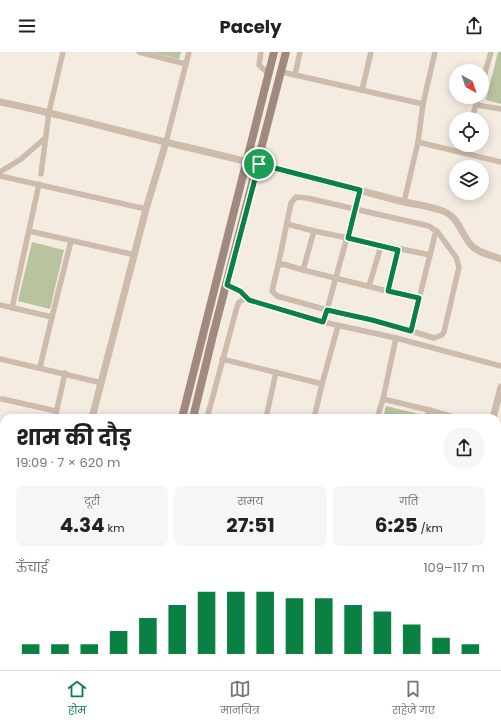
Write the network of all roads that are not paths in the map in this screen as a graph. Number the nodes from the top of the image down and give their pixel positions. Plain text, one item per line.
1 (63, 52) edge
2 (139, 52) edge
3 (189, 52) edge
4 (261, 52) edge
5 (274, 52) edge
6 (286, 52) edge
7 (300, 52) edge
8 (371, 52) edge
9 (435, 52) edge
10 (491, 52) edge
11 (186, 64) junction
12 (488, 64) edge
13 (282, 72) junction
14 (269, 74) junction
15 (295, 75) junction
16 (362, 90) junction
17 (0, 102) edge
18 (423, 104) junction
19 (476, 105) joint
20 (501, 109) edge
21 (49, 112) junction
22 (474, 112) edge
23 (44, 139) junction
24 (166, 142) junction
25 (418, 142) junction
26 (449, 149) edge
27 (463, 152) edge
28 (247, 161) junction
29 (501, 162) edge
30 (259, 164) junction
31 (0, 172) edge
32 (41, 174) dead end
33 (0, 176) edge
34 (39, 184) junction
35 (360, 190) junction
36 (404, 202) junction
37 (146, 209) junction
38 (356, 209) junction
39 (287, 224) junction
40 (314, 230) junction
41 (29, 231) junction
42 (436, 231) junction
43 (348, 238) junction
44 (70, 241) junction
45 (381, 246) junction
46 (398, 250) junction
47 (135, 255) junction
48 (430, 255) junction
49 (501, 258) edge
50 (278, 266) junction
51 (302, 270) junction
52 (336, 278) junction
53 (227, 285) junction
54 (369, 286) junction
55 (388, 291) junction
56 (419, 298) junction
57 (249, 300) junction
58 (0, 305) edge
59 (12, 308) junction
60 (327, 310) junction
61 (52, 317) junction
62 (323, 322) junction
63 (338, 326) junction
64 (411, 331) junction
65 (396, 338) junction
66 (0, 359) edge
67 (222, 359) junction
68 (501, 366) edge
69 (40, 367) junction
70 (276, 372) junction
71 (65, 373) junction
72 (102, 383) junction
73 (322, 384) junction
74 (501, 388) edge
75 (383, 398) junction
76 (2, 399) dead end
77 (429, 410) junction
78 (56, 411) junction
79 (56, 414) edge
80 (93, 414) edge
81 (183, 414) edge
82 (194, 414) edge
83 (208, 414) edge
84 (267, 414) edge
85 (315, 414) edge
86 (378, 414) edge
87 (428, 414) edge
88 (443, 414) edge
89 (494, 414) edge

1 - 21 street
2 - 11 street
3 - 11 street
4 - 14 street
5 - 14 main road
6 - 13 main road
7 - 15 street
8 - 16 street
9 - 18 street
10 - 12 street
11 - 24 street
13 - 15 street
13 - 30 main road
14 - 28 main road
15 - 16 street
16 - 18 street
17 - 21 street
18 - 25 street
19 - 20 street
19 - 22 street
21 - 23 street
21 - 24 street
23 - 31 street
23 - 32 street
24 - 28 street
24 - 37 street
25 - 26 street
25 - 36 street
27 - 29 street
28 - 30 street
28 - 81 main road
30 - 35 street
30 - 53 main road
33 - 34 street
34 - 37 street
34 - 41 street
35 - 36 street
35 - 38 street
36 - 49 street
37 - 47 street
38 - 39 street
38 - 42 street
38 - 43 street
39 - 40 street
39 - 50 street
40 - 43 street
40 - 51 street
41 - 44 street
41 - 59 street
42 - 48 street
42 - 64 street
43 - 45 street
43 - 52 street
44 - 47 street
44 - 61 street
45 - 46 street
45 - 54 street
46 - 48 street
46 - 55 street
47 - 72 street
48 - 56 street
50 - 51 street
50 - 60 street
51 - 52 street
52 - 54 street
52 - 60 street
53 - 57 street
53 - 82 main road
54 - 55 street
55 - 56 street
56 - 64 street
57 - 62 street
57 - 67 street
58 - 59 street
59 - 61 street
60 - 62 street
60 - 64 street
61 - 69 street
62 - 63 street
63 - 65 street
63 - 73 street
65 - 68 street
65 - 75 street
66 - 69 street
67 - 70 street
67 - 83 street
69 - 71 street
70 - 73 street
70 - 84 street
71 - 72 street
71 - 78 street
72 - 80 street
73 - 85 street
74 - 89 street
75 - 77 street
75 - 86 street
76 - 78 street
77 - 87 street
77 - 88 street
78 - 79 street

